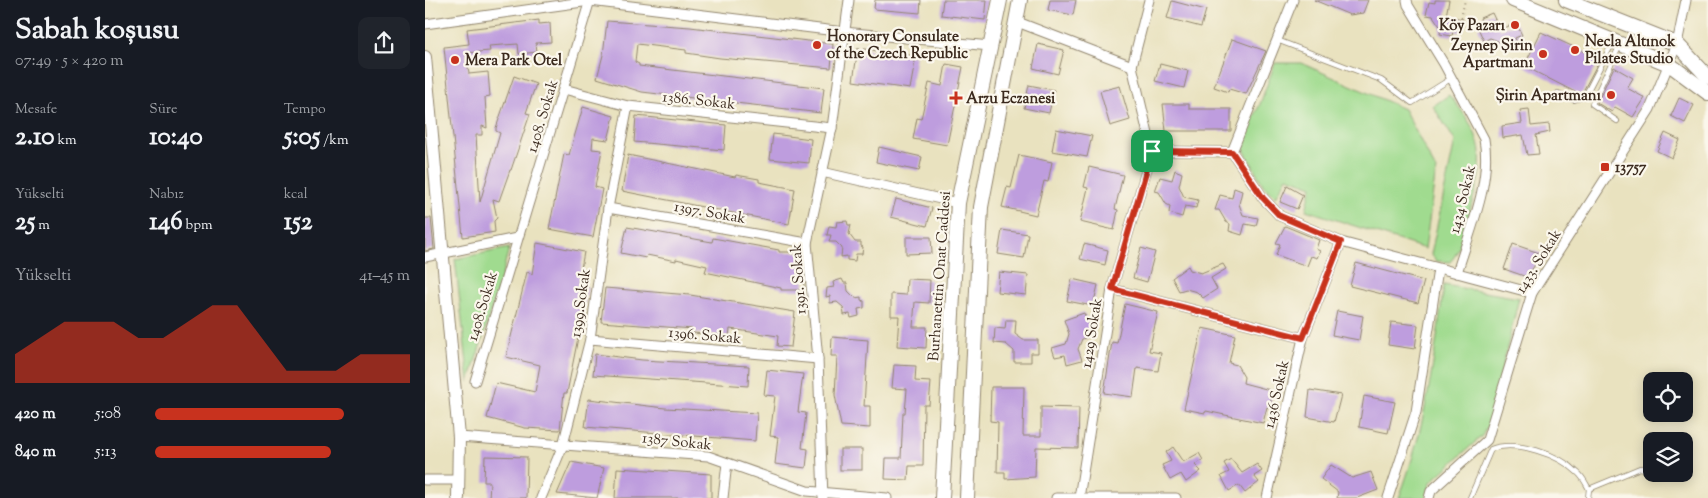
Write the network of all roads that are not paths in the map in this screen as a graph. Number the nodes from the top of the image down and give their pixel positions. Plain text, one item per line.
1 (590, 0) edge
2 (849, 0) edge
3 (1000, 0) edge
4 (1020, 0) edge
5 (1149, 0) edge
6 (1293, 0) edge
7 (1407, 0) edge
8 (1513, 0) edge
9 (1566, 0) edge
10 (1686, 0) edge
11 (1015, 21) junction
12 (425, 24) edge
13 (844, 32) junction
14 (1277, 40) junction
15 (1617, 43) junction
16 (1677, 44) junction
17 (990, 46) junction
18 (425, 57) edge
19 (1669, 64) junction
20 (1132, 66) junction
21 (1452, 78) junction
22 (1708, 78) edge
23 (564, 89) junction
24 (1558, 93) dead end
25 (1708, 93) edge
26 (628, 106) junction
27 (1617, 121) dead end
28 (832, 128) junction
29 (1152, 151) junction
30 (1232, 152) junction
31 (822, 172) junction
32 (958, 203) junction
33 (608, 208) junction
34 (517, 238) junction
35 (1341, 242) junction
36 (807, 243) junction
37 (444, 253) junction
38 (425, 257) edge
39 (1438, 269) junction
40 (1457, 273) junction
41 (1112, 289) junction
42 (1532, 293) junction
43 (1303, 338) junction
44 (590, 339) junction
45 (818, 359) junction
46 (475, 381) dead end
47 (459, 437) junction
48 (563, 445) junction
49 (727, 463) junction
50 (1643, 469) edge
51 (425, 480) edge
52 (459, 480) junction
53 (1589, 489) junction
54 (823, 496) edge
55 (458, 498) edge
56 (541, 498) edge
57 (723, 498) edge
58 (887, 498) edge
59 (942, 498) edge
60 (967, 498) edge
61 (1055, 498) edge
62 (1079, 498) edge
63 (1176, 498) edge
64 (1267, 498) edge
65 (1388, 498) edge
66 (1429, 498) edge
67 (1470, 498) edge
68 (1588, 498) edge

1 - 12 street
1 - 13 street
1 - 23 street, 1408. Sokak
2 - 13 street, 1391. Sokak
3 - 17 main road, Burhanettin Onat Caddesi
4 - 11 main road
5 - 20 street, 1429 Sokak
6 - 14 street
7 - 21 street, 1434 Sokak
8 - 15 main road
9 - 16 main road
10 - 16 street, 1433. Sokak
11 - 20 street
11 - 60 main road
13 - 17 street
13 - 28 street, 1391. Sokak
14 - 21 lane
14 - 30 street
15 - 19 main road
15 - 24 lane
15 - 27 lane
16 - 19 street, 1433. Sokak
16 - 22 main road
17 - 32 main road, Burhanettin Onat Caddesi
18 - 37 main road
19 - 25 main road
19 - 42 street, 1433. Sokak
20 - 29 street, 1429 Sokak
21 - 40 street, 1434 Sokak
23 - 26 street, 1386. Sokak
23 - 34 street, 1408. Sokak
26 - 28 street, 1386. Sokak
26 - 33 street, 1399.Sokak
28 - 31 street, 1391. Sokak
29 - 30 street
29 - 41 street, 1429 Sokak
30 - 35 street
31 - 32 street
31 - 36 street, 1391. Sokak
32 - 59 main road, Burhanettin Onat Caddesi
33 - 36 street, 1397. Sokak
33 - 44 street, 1399.Sokak
34 - 37 street
34 - 46 street, 1408.Sokak
35 - 39 street
35 - 43 street, 1436 Sokak
36 - 45 street, 1391. Sokak
37 - 38 street
37 - 47 main road
39 - 40 street
39 - 65 street
40 - 42 street
41 - 43 street
41 - 62 street, 1429 Sokak
42 - 66 street, 1433. Sokak
43 - 64 street, 1436 Sokak
44 - 45 street, 1396. Sokak
44 - 48 street, 1399.Sokak
45 - 54 street, 1391. Sokak
47 - 48 street, 1387 Sokak
47 - 52 main road
48 - 49 street, 1387 Sokak
48 - 56 street, 1399.Sokak
49 - 54 street, 1387 Sokak
49 - 57 street
50 - 53 lane
51 - 52 street
52 - 55 main road
53 - 67 lane
53 - 68 lane
54 - 58 street, 1387 Sokak
61 - 62 street
62 - 63 street

